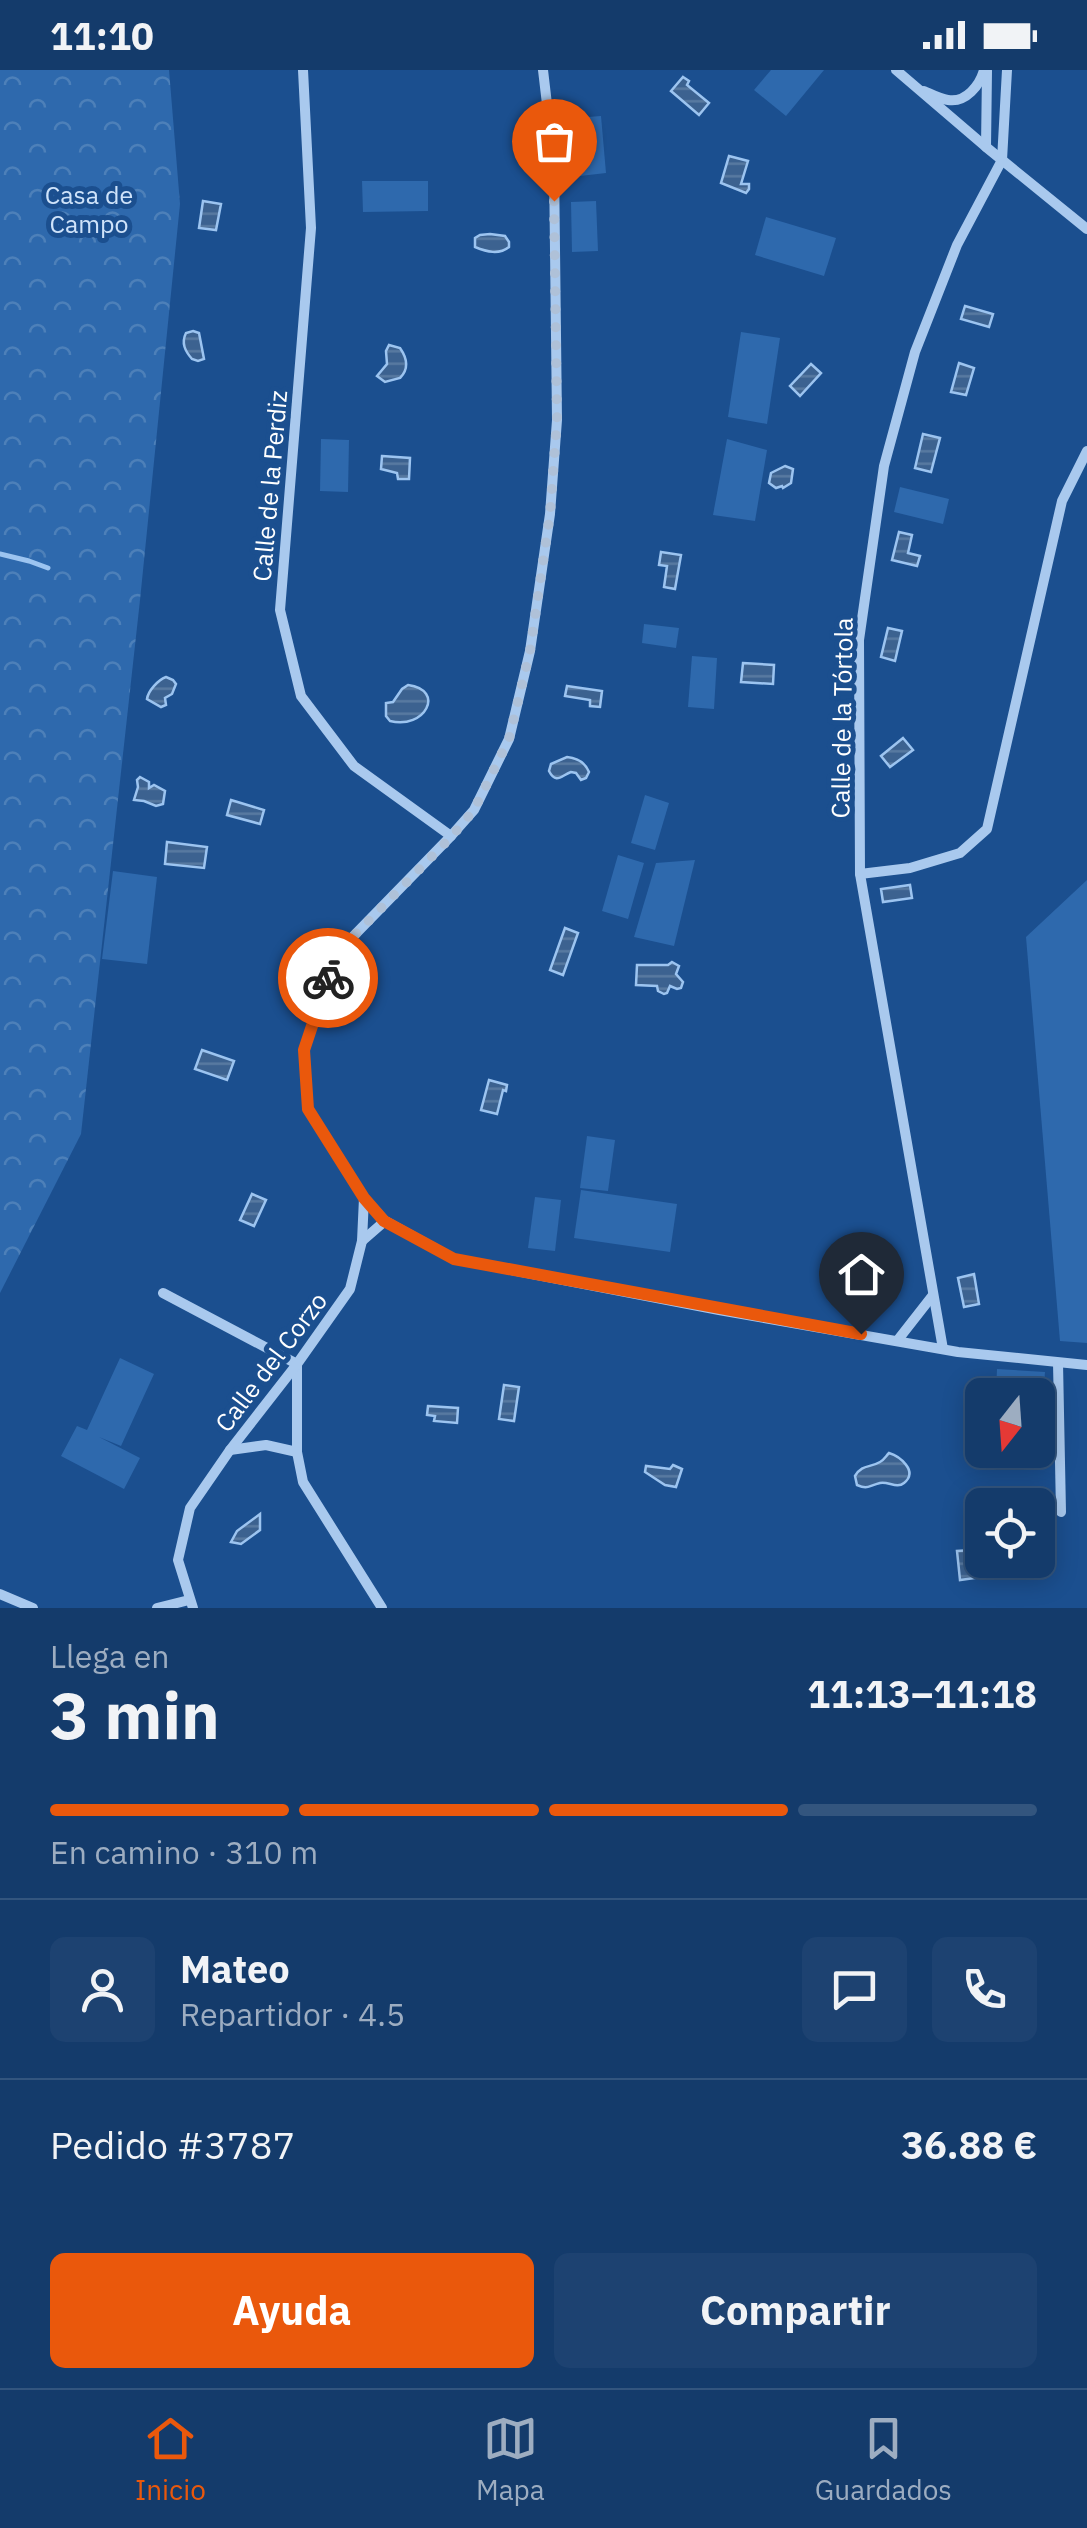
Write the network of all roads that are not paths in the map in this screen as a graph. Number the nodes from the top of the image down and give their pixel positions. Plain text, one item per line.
1 (303, 70) edge
2 (543, 70) edge
3 (896, 70) edge
4 (985, 70) edge
5 (1007, 70) edge
6 (918, 89) junction
7 (986, 147) junction
8 (1002, 160) junction
9 (1087, 229) edge
10 (1087, 451) edge
11 (452, 836) junction
12 (860, 874) junction
13 (364, 1198) junction
14 (384, 1221) junction
15 (362, 1242) junction
16 (163, 1293) dead end
17 (934, 1294) junction
18 (896, 1341) junction
19 (943, 1349) junction
20 (297, 1364) junction
21 (1058, 1364) junction
22 (1087, 1365) edge
23 (230, 1450) junction
24 (296, 1452) junction
25 (1061, 1512) dead end
26 (0, 1594) edge
27 (191, 1604) edge
28 (33, 1608) edge
29 (157, 1608) edge
30 (382, 1608) edge

1 - 11 street, Calle de la Perdiz
2 - 11 street
3 - 6 street
4 - 6 street
4 - 7 street
5 - 8 street
6 - 7 street
7 - 8 street
8 - 9 street
8 - 12 street, Calle de la Tórtola
10 - 12 street
11 - 13 street
12 - 17 street, Calle de la Tórtola
13 - 14 street
13 - 15 street, Calle del Corzo
14 - 15 street
14 - 18 street
15 - 20 street, Calle del Corzo
16 - 20 street
17 - 18 street
17 - 19 street, Calle de la Tórtola
18 - 19 street
19 - 21 street
20 - 23 street, Calle del Corzo
20 - 24 street
21 - 22 street
21 - 25 street
23 - 24 street
23 - 27 street, Calle del Corzo
24 - 30 street
26 - 28 street
27 - 29 street

